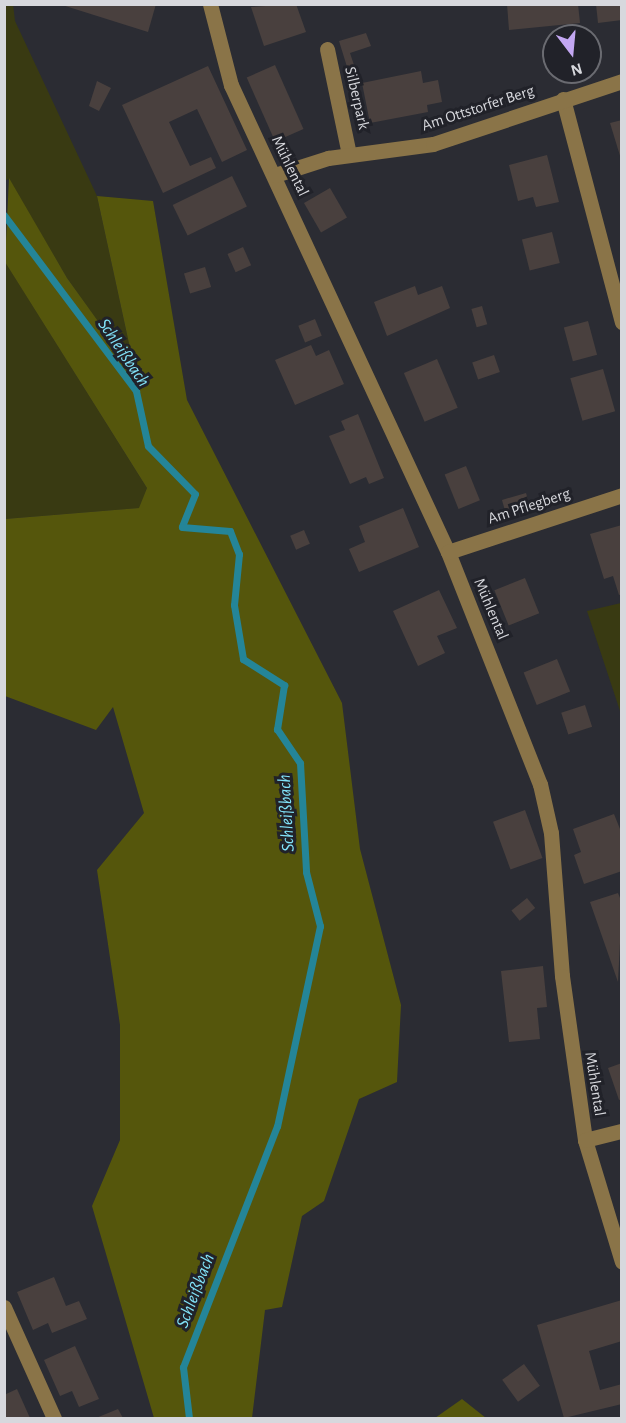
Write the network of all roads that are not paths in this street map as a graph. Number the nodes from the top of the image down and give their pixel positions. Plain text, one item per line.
1 (210, 4) edge
2 (327, 49) dead end
3 (621, 81) edge
4 (563, 99) junction
5 (349, 154) junction
6 (274, 175) junction
7 (621, 322) edge
8 (621, 495) edge
9 (448, 552) junction
10 (621, 1131) edge
11 (585, 1140) junction
12 (621, 1262) edge
13 (4, 1307) edge
14 (54, 1419) edge

1 - 6 street, Mühlental
2 - 5 street, Silberpark
3 - 4 street, Am Ottstorfer Berg
4 - 5 street, Am Ottstorfer Berg
4 - 7 street
5 - 6 street, Am Ottstorfer Berg
6 - 9 street, Mühlental
8 - 9 street, Am Pflegberg
9 - 11 street, Mühlental
10 - 11 street
11 - 12 street, Mühlental
13 - 14 street

